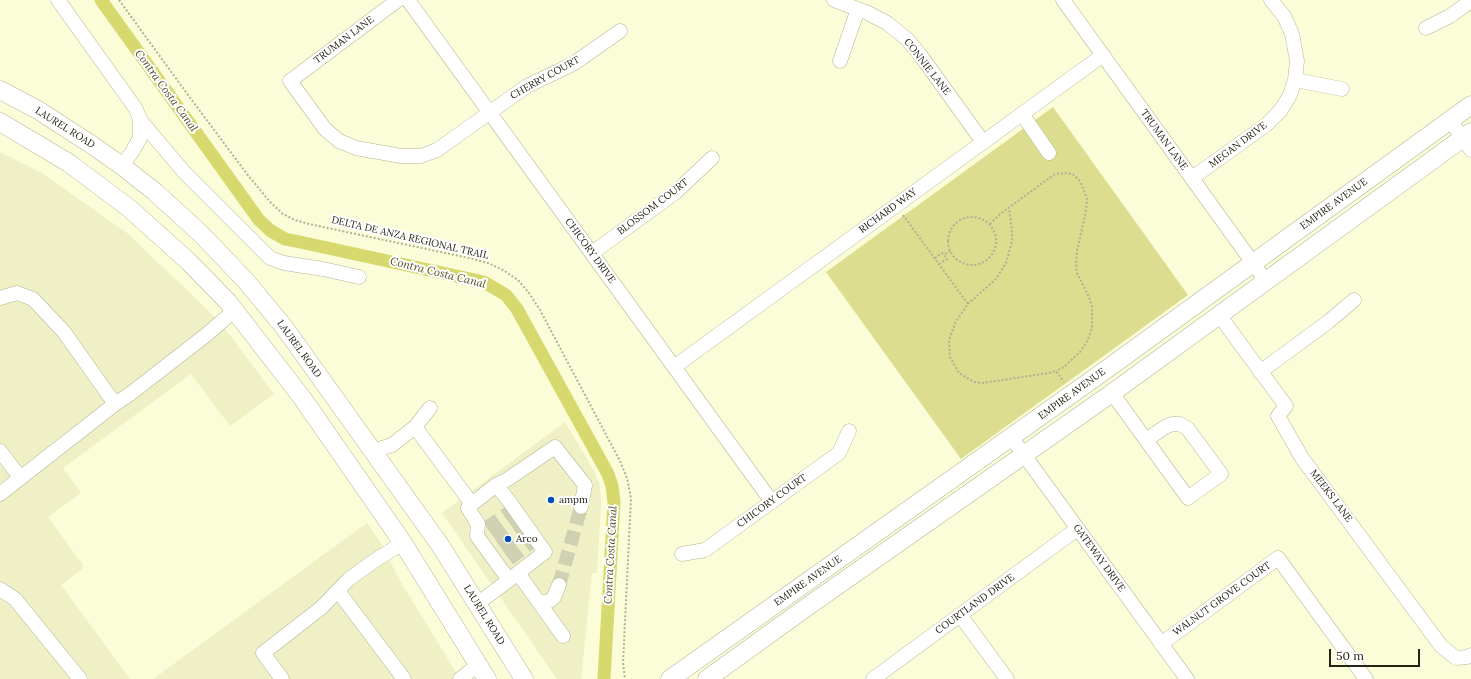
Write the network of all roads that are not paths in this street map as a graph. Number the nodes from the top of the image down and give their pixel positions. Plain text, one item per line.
1 (58, 0) edge
2 (398, 0) edge
3 (408, 0) edge
4 (834, 0) edge
5 (1063, 0) edge
6 (1271, 0) edge
7 (1471, 1) edge
8 (858, 9) junction
9 (1426, 28) dead end
10 (620, 31) dead end
11 (1103, 55) junction
12 (840, 61) dead end
13 (1295, 80) junction
14 (290, 81) joint
15 (1342, 89) dead end
16 (0, 90) edge
17 (1471, 105) edge
18 (489, 112) junction
19 (1022, 114) junction
20 (140, 120) junction
21 (1450, 120) junction
22 (0, 122) edge
23 (1468, 140) edge
24 (983, 142) junction
25 (1049, 153) dead end
26 (712, 158) dead end
27 (122, 166) junction
28 (1192, 178) junction
29 (592, 253) junction
30 (1252, 262) junction
31 (359, 277) dead end
32 (1266, 281) junction
33 (0, 298) edge
34 (1354, 300) dead end
35 (235, 310) junction
36 (1219, 315) junction
37 (674, 366) junction
38 (1260, 372) junction
39 (1112, 393) junction
40 (114, 404) junction
41 (430, 408) dead end
42 (415, 428) junction
43 (849, 431) dead end
44 (1011, 437) junction
45 (1146, 440) junction
46 (0, 451) edge
47 (373, 451) junction
48 (1024, 455) junction
49 (350, 467) junction
50 (20, 478) junction
51 (496, 485) junction
52 (0, 494) edge
53 (772, 502) junction
54 (472, 504) junction
55 (581, 507) tunnel mouth
56 (1077, 529) junction
57 (402, 543) junction
58 (682, 554) dead end
59 (514, 577) junction
60 (559, 585) tunnel mouth
61 (0, 589) edge
62 (338, 591) junction
63 (537, 600) junction
64 (477, 604) junction
65 (960, 615) junction
66 (563, 636) dead end
67 (1161, 644) junction
68 (1471, 655) edge
69 (483, 672) edge
70 (80, 679) edge
71 (282, 679) edge
72 (404, 679) edge
73 (460, 679) edge
74 (524, 679) edge
75 (670, 679) edge
76 (707, 679) edge
77 (873, 679) edge
78 (1007, 679) edge
79 (1187, 679) edge
80 (1366, 679) edge

1 - 20 street
2 - 14 street, TRUMAN LANE
3 - 18 street, CHICORY DRIVE
4 - 8 street, CONNIE LANE
5 - 11 street, TRUMAN LANE
6 - 13 street, MEGAN DRIVE
7 - 9 street
8 - 12 street
8 - 24 street, CONNIE LANE
10 - 18 street, CHERRY COURT
11 - 19 street, RICHARD WAY
11 - 28 street, TRUMAN LANE
13 - 15 street
13 - 28 street, MEGAN DRIVE
14 - 18 street, CHERRY COURT
16 - 27 main road, LAUREL ROAD
17 - 21 main road, EMPIRE AVENUE
18 - 29 street, CHICORY DRIVE
19 - 24 street, RICHARD WAY
19 - 25 street
20 - 27 street
20 - 31 street
21 - 23 street
21 - 30 main road, EMPIRE AVENUE
22 - 35 main road
23 - 32 main road, EMPIRE AVENUE
24 - 37 street, RICHARD WAY
26 - 29 street, BLOSSOM COURT
27 - 47 main road, LAUREL ROAD
28 - 30 street, TRUMAN LANE
29 - 37 street, CHICORY DRIVE
30 - 32 street, TRUMAN LANE
30 - 44 main road, EMPIRE AVENUE
32 - 36 main road, EMPIRE AVENUE
33 - 40 street
34 - 38 street
35 - 40 street
35 - 49 main road
36 - 38 street, MEEKS LANE
36 - 39 main road, EMPIRE AVENUE
37 - 53 street, CHICORY DRIVE
38 - 68 street, MEEKS LANE
39 - 45 street
39 - 48 main road, EMPIRE AVENUE
40 - 50 street
41 - 42 street
42 - 47 street
42 - 54 street
43 - 53 street, CHICORY COURT
44 - 48 street, GATEWAY DRIVE
44 - 75 main road, EMPIRE AVENUE
45 - 45 street
46 - 50 street
47 - 49 main road
47 - 64 main road, LAUREL ROAD
48 - 56 street, GATEWAY DRIVE
48 - 76 main road, EMPIRE AVENUE
49 - 57 main road
50 - 52 street
51 - 54 street
51 - 55 street
51 - 59 street
53 - 58 street, CHICORY COURT
54 - 59 street
56 - 65 street, COURTLAND DRIVE
56 - 67 street, GATEWAY DRIVE
57 - 62 street
57 - 69 main road
59 - 63 street
59 - 64 street
60 - 63 street
61 - 70 street
62 - 71 street
62 - 72 street
63 - 66 street
64 - 74 main road, LAUREL ROAD
65 - 77 street, COURTLAND DRIVE
65 - 78 street
67 - 79 street, GATEWAY DRIVE
67 - 80 street, WALNUT GROVE COURT
69 - 73 street

